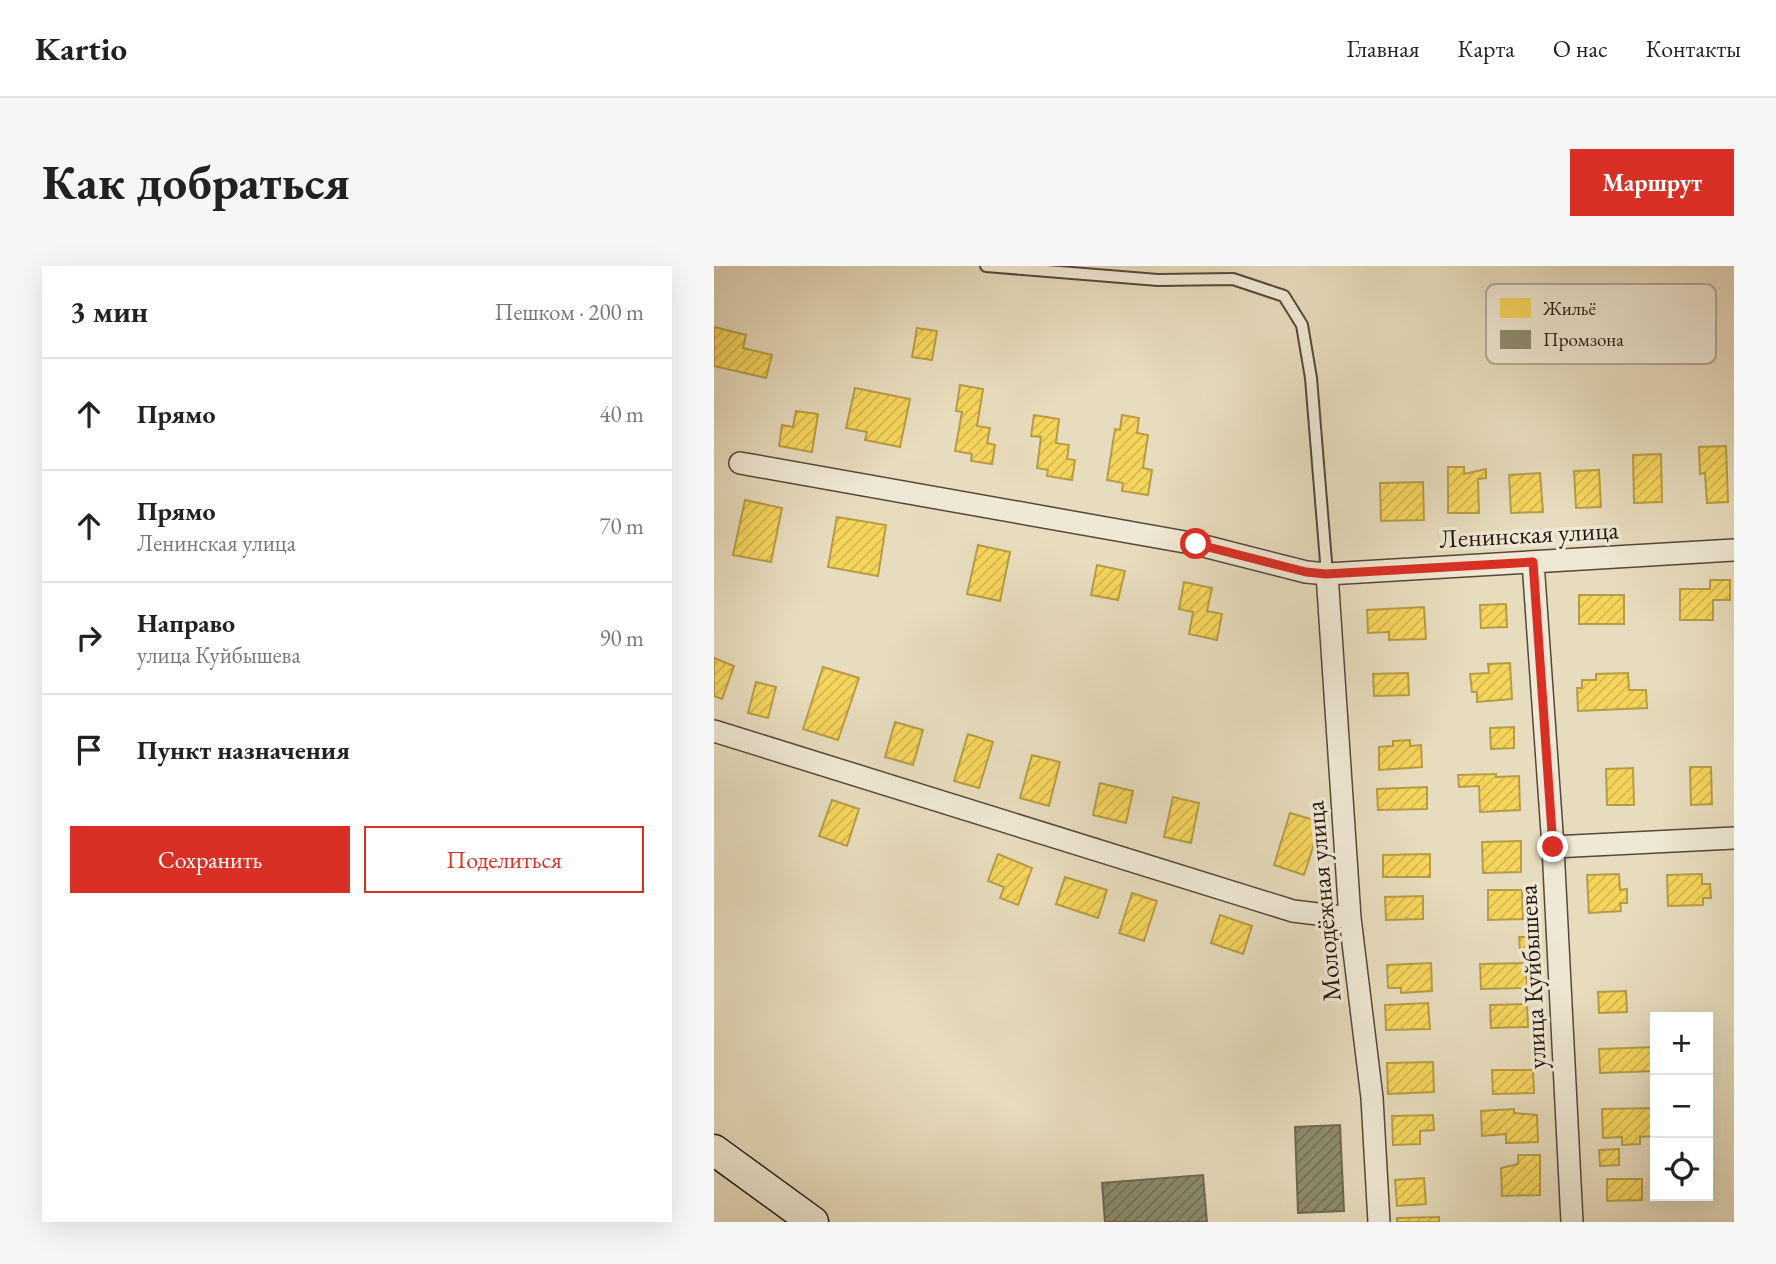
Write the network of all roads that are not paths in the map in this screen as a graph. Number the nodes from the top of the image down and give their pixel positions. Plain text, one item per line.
1 (986, 266) edge
2 (740, 463) dead end
3 (1734, 550) edge
4 (1533, 562) junction
5 (1326, 574) junction
6 (714, 731) edge
7 (1734, 838) edge
8 (1553, 847) junction
9 (1350, 918) junction
10 (714, 1150) edge
11 (813, 1222) edge
12 (1379, 1222) edge
13 (1572, 1222) edge

1 - 5 lane
2 - 5 street, Ленинская улица
3 - 4 street, Ленинская улица
4 - 5 street, Ленинская улица
4 - 8 street, улица Куйбышева
5 - 9 street, Молодёжная улица
6 - 9 street
7 - 8 street
8 - 13 street, улица Куйбышева
9 - 12 street, Молодёжная улица
10 - 11 street

